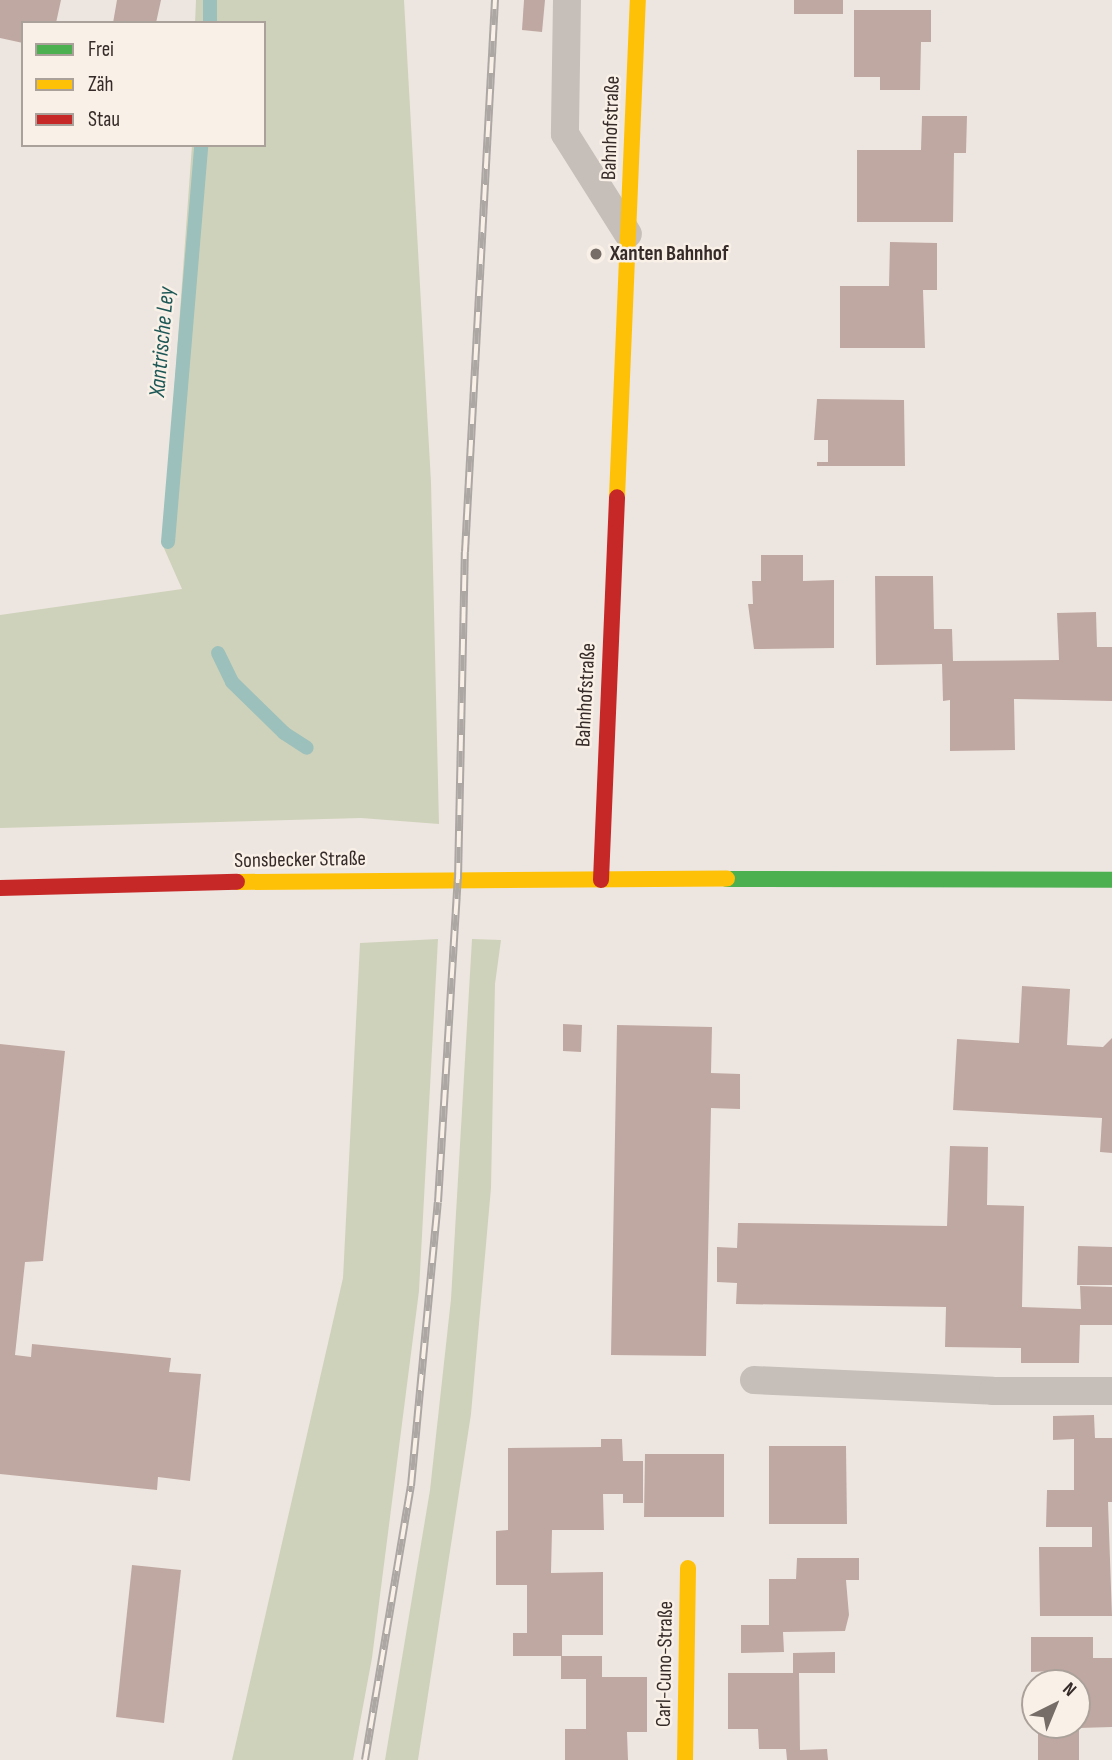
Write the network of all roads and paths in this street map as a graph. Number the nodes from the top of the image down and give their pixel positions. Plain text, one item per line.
1 (567, 0) edge
2 (638, 0) edge
3 (628, 234) junction
4 (601, 880) junction
5 (1112, 880) edge
6 (0, 888) edge
7 (754, 1380) dead end
8 (1112, 1391) edge
9 (688, 1568) dead end
10 (685, 1760) edge

1 - 3 lane
2 - 3 street, Bahnhofstraße
3 - 4 street, Bahnhofstraße
4 - 5 street
4 - 6 street, Sonsbecker Straße
7 - 8 lane
9 - 10 street, Carl-Cuno-Straße

